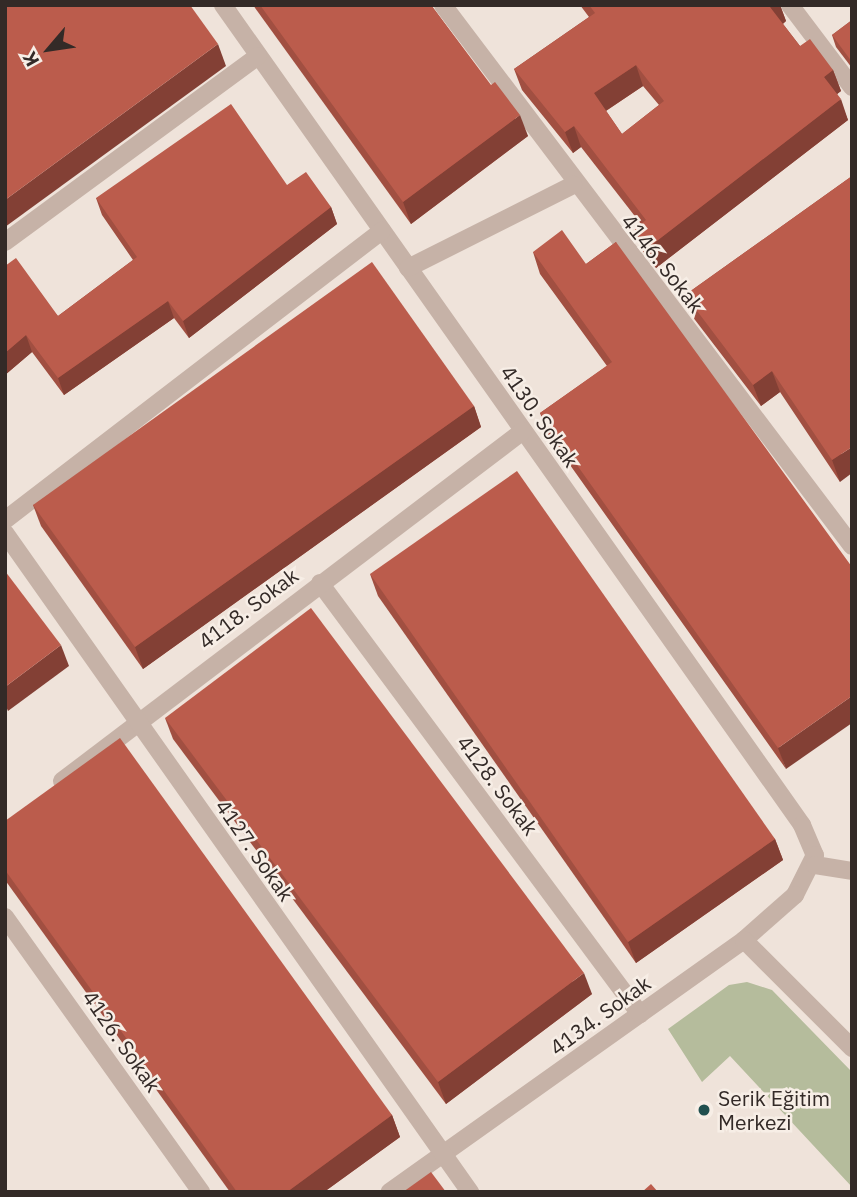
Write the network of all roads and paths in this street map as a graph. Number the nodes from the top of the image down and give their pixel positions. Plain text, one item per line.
1 (223, 5) edge
2 (443, 5) edge
3 (790, 5) edge
4 (258, 56) junction
5 (852, 87) edge
6 (573, 185) junction
7 (382, 231) junction
8 (5, 242) edge
9 (408, 268) junction
10 (523, 431) junction
11 (5, 520) edge
12 (5, 533) edge
13 (852, 546) edge
14 (320, 583) junction
15 (136, 720) junction
16 (46, 795) edge
17 (815, 860) junction
18 (852, 871) edge
19 (5, 917) edge
20 (744, 940) junction
21 (640, 1014) junction
22 (852, 1048) edge
23 (444, 1157) junction
24 (201, 1192) edge
25 (389, 1192) edge
26 (470, 1192) edge

1 - 4 street, 4130. Sokak
2 - 6 street, 4146. Sokak
3 - 5 street
4 - 7 street, 4130. Sokak
4 - 8 street
6 - 9 street
6 - 13 street, 4146. Sokak
7 - 9 street, 4130. Sokak
7 - 11 street
9 - 10 street, 4130. Sokak
10 - 14 street, 4118. Sokak
10 - 17 street, 4130. Sokak
12 - 15 street, 4127. Sokak
14 - 15 street, 4118. Sokak
14 - 21 street, 4128. Sokak
15 - 16 street, 4118. Sokak
15 - 23 street, 4127. Sokak
17 - 18 street
17 - 20 street, 4134. Sokak
19 - 24 street, 4126. Sokak
20 - 21 street, 4134. Sokak
20 - 22 street
21 - 23 street, 4134. Sokak
23 - 25 street, 4134. Sokak
23 - 26 street, 4127. Sokak

